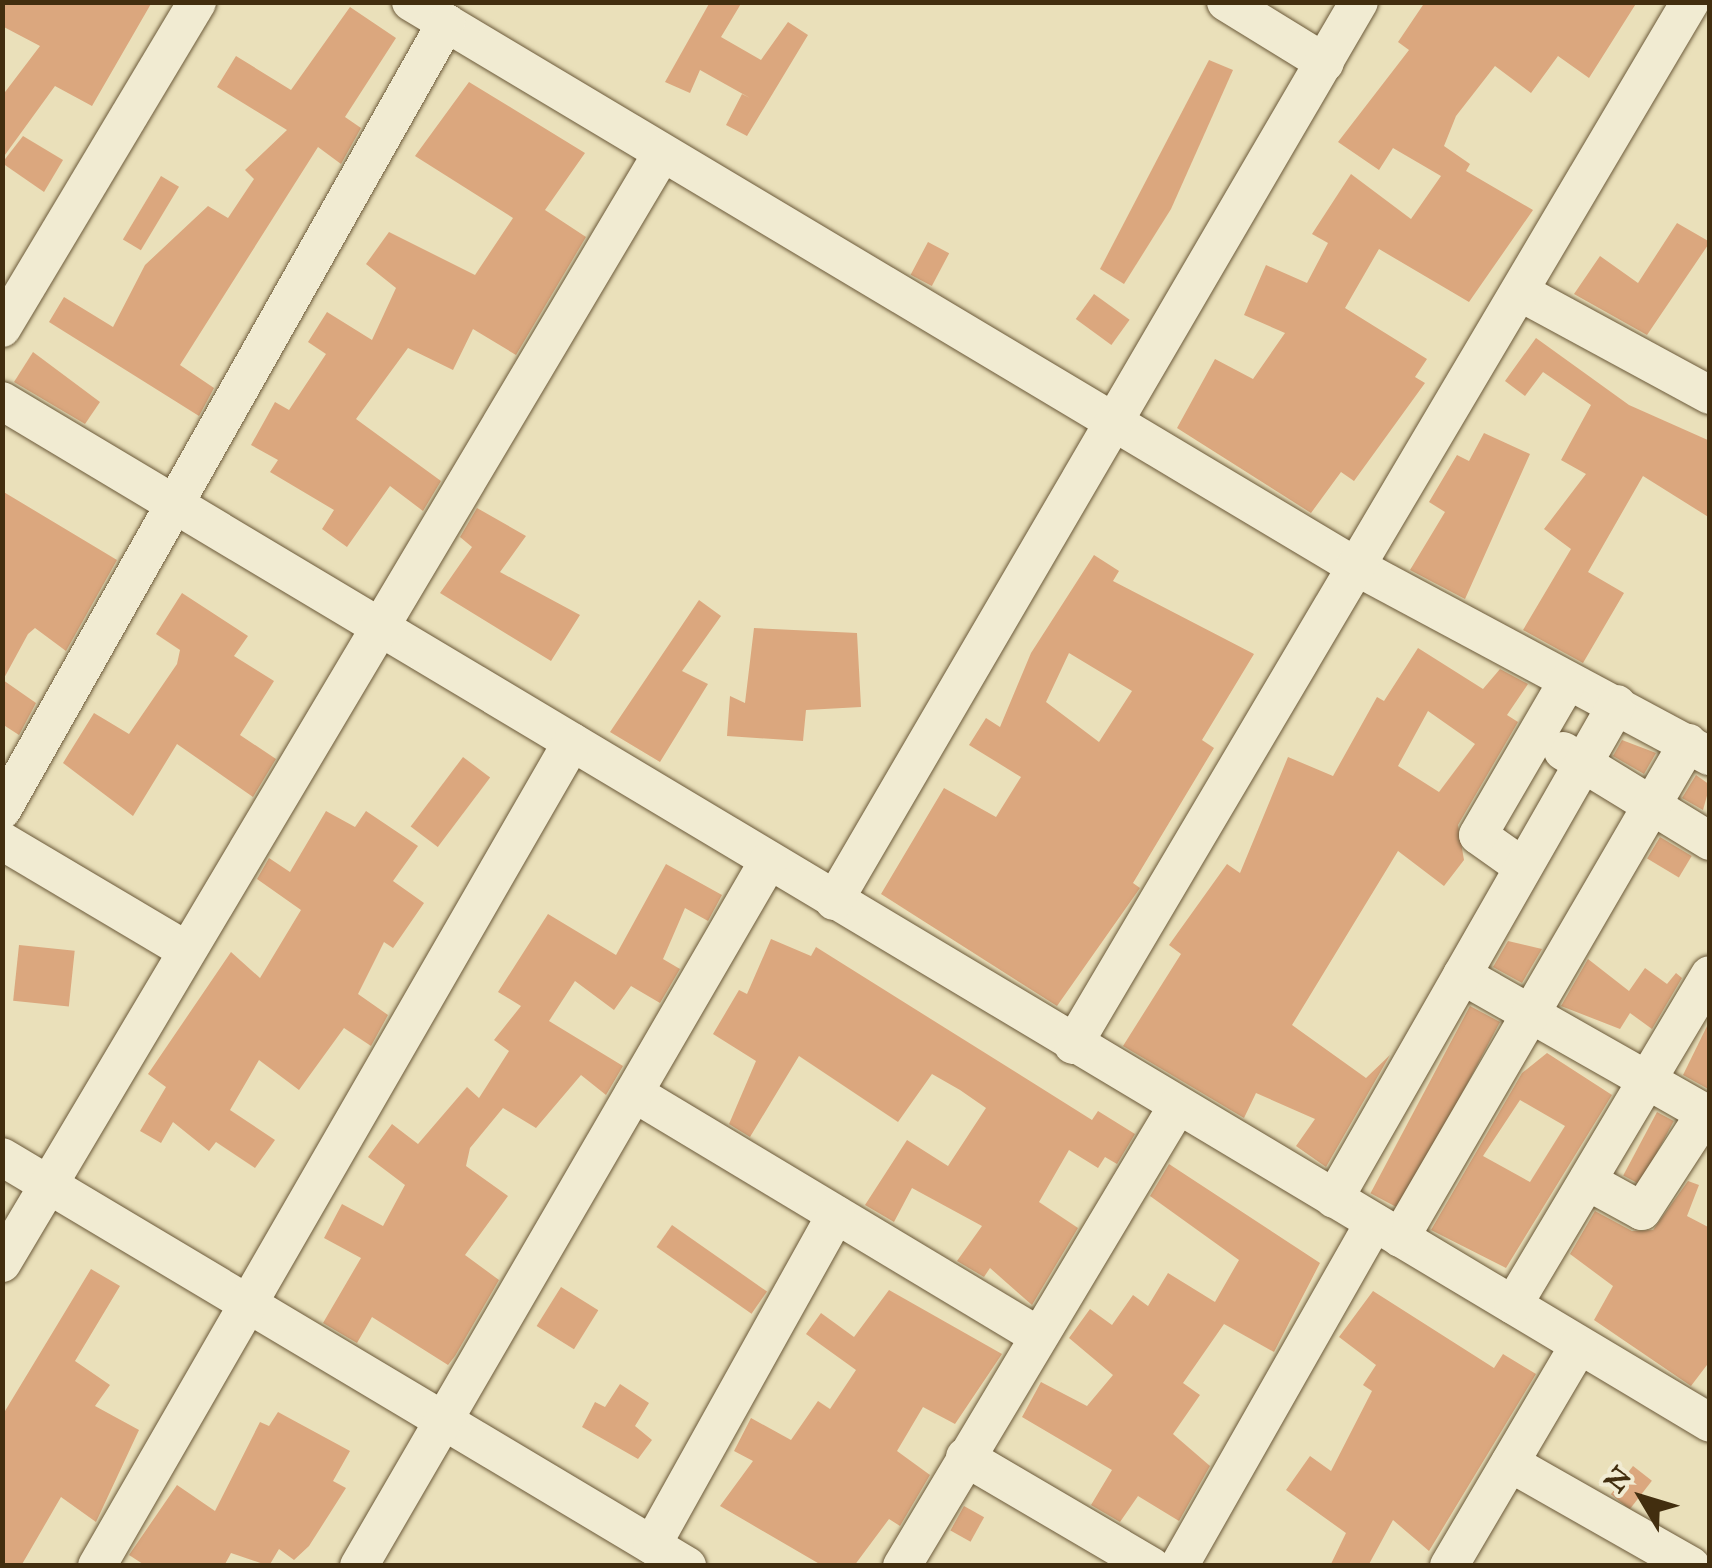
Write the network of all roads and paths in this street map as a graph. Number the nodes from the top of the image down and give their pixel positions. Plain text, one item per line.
1 (196, 2) edge
2 (411, 2) edge
3 (1226, 2) edge
4 (1359, 2) edge
5 (1690, 2) edge
6 (446, 23) junction
7 (1325, 63) junction
8 (662, 153) junction
9 (1520, 292) junction
10 (2, 328) edge
11 (1710, 395) edge
12 (2, 401) edge
13 (1119, 422) junction
14 (178, 506) junction
15 (1355, 566) junction
16 (379, 627) junction
17 (1567, 682) junction
18 (1617, 704) junction
19 (1537, 735) junction
20 (572, 742) junction
21 (1699, 749) edge
22 (1581, 762) junction
23 (1652, 806) junction
24 (2, 810) edge
25 (2, 841) edge
26 (1710, 841) edge
27 (769, 860) junction
28 (1523, 868) junction
29 (834, 901) junction
30 (184, 950) junction
31 (1462, 975) junction
32 (1710, 975) edge
33 (1537, 1017) junction
34 (1073, 1045) junction
35 (1650, 1084) junction
36 (634, 1092) junction
37 (1178, 1105) junction
38 (1707, 1115) edge
39 (2, 1157) edge
40 (1590, 1182) junction
41 (49, 1185) junction
42 (1334, 1199) junction
43 (836, 1215) junction
44 (1387, 1230) junction
45 (2, 1264) edge
46 (250, 1304) junction
47 (1513, 1306) junction
48 (1039, 1336) junction
49 (1579, 1345) junction
50 (444, 1420) junction
51 (1709, 1423) edge
52 (965, 1457) junction
53 (1510, 1462) junction
54 (652, 1545) junction
55 (1710, 1558) edge
56 (97, 1566) edge
57 (359, 1566) edge
58 (687, 1566) edge
59 (902, 1566) edge
60 (1152, 1566) edge
61 (1180, 1566) edge
62 (1449, 1566) edge
63 (1690, 1566) edge
64 (1706, 1566) edge

1 - 10 street
2 - 6 street
3 - 7 street
4 - 7 street
5 - 9 street
6 - 8 street
6 - 14 street
7 - 13 street
8 - 13 street
8 - 16 street
9 - 11 street
9 - 15 street
12 - 14 street
13 - 15 street
13 - 29 street
14 - 16 street
14 - 24 street
15 - 17 street
15 - 34 street
16 - 20 street
16 - 30 street
17 - 18 street
17 - 19 street
18 - 21 street
18 - 22 street
19 - 22 street
19 - 28 street
20 - 27 street
20 - 46 street
21 - 23 street
22 - 23 street
22 - 28 street
23 - 26 street
23 - 33 street
25 - 30 street
27 - 29 street
27 - 36 street
28 - 31 street
29 - 34 street
30 - 41 street
31 - 33 street
31 - 42 street
32 - 35 street
33 - 35 street
33 - 44 street
34 - 37 street
35 - 38 street
35 - 40 street
36 - 43 street
36 - 50 street
37 - 42 street
37 - 48 street
38 - 40 street
39 - 41 street
40 - 47 street
41 - 45 street
41 - 46 street
42 - 44 street
43 - 48 street
43 - 54 street
44 - 47 street
44 - 61 street
46 - 50 street
46 - 56 street
47 - 49 street
48 - 52 street
49 - 51 street
49 - 53 street
50 - 54 street
50 - 57 street
52 - 59 street
52 - 60 street
53 - 62 street
53 - 63 street
54 - 58 street
55 - 64 street

